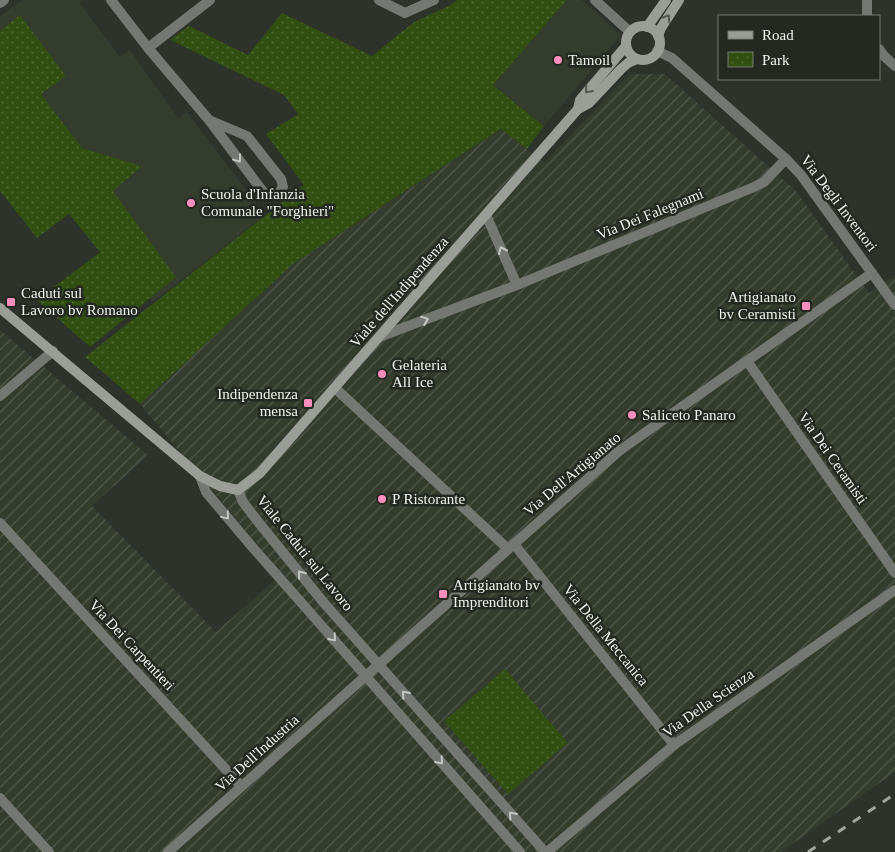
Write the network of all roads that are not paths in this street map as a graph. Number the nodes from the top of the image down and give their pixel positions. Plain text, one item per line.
1 (4, 0) edge
2 (111, 0) edge
3 (210, 0) edge
4 (379, 0) edge
5 (434, 0) edge
6 (595, 0) edge
7 (666, 0) edge
8 (679, 0) edge
9 (867, 0) edge
10 (0, 3) edge
11 (867, 15) edge
12 (647, 27) junction
13 (630, 32) junction
14 (658, 36) junction
15 (626, 46) junction
16 (148, 48) junction
17 (880, 50) edge
18 (657, 51) junction
19 (637, 59) junction
20 (895, 66) edge
21 (578, 109) junction
22 (209, 120) junction
23 (786, 159) junction
24 (486, 214) junction
25 (872, 272) junction
26 (517, 285) junction
27 (895, 305) edge
28 (0, 308) edge
29 (379, 337) junction
30 (53, 352) junction
31 (747, 361) junction
32 (335, 388) junction
33 (0, 396) edge
34 (200, 476) junction
35 (238, 490) junction
36 (0, 523) edge
37 (511, 546) junction
38 (895, 573) edge
39 (895, 590) edge
40 (379, 664) junction
41 (366, 675) junction
42 (674, 745) junction
43 (241, 786) junction
44 (0, 798) edge
45 (49, 852) edge
46 (168, 852) edge
47 (520, 852) edge
48 (546, 852) edge

1 - 10 street
2 - 16 street
3 - 16 street
4 - 5 street
6 - 13 street
7 - 12 street
14 -> 8 street
9 - 11 street
12 - 13 street
12 - 14 street
13 - 15 street
14 - 18 street
15 - 19 street
15 -> 21 street, Viale dell'Indipendenza
16 - 22 street
17 - 20 street
18 - 19 street
18 - 23 street, Via Degli Inventori
19 - 21 street, Viale dell'Indipendenza
21 - 24 street, Viale dell'Indipendenza
22 -> 22 street
23 - 25 street, Via Degli Inventori
23 - 26 street, Via Dei Falegnami
26 -> 24 street
24 - 29 street, Viale dell'Indipendenza
25 - 27 street, Via Degli Inventori
25 - 31 street, Via Dell'Artigianato
29 -> 26 street, Via Dei Falegnami
28 - 30 street, Viale Caduti sul Lavoro
29 - 32 street, Viale dell'Indipendenza
30 - 33 street
30 - 34 street, Viale Caduti sul Lavoro
31 - 37 street, Via Dell'Artigianato
31 - 38 street, Via Dei Ceramisti
32 - 35 street, Viale dell'Indipendenza
32 - 37 street, Via Della Meccanica
34 - 35 street, Viale Caduti sul Lavoro
34 -> 41 street, Viale Caduti sul Lavoro
40 -> 35 street, Viale Caduti sul Lavoro
36 - 43 street, Via Dei Carpentieri
37 - 40 street, Via Dell'Artigianato
37 - 42 street, Via Della Meccanica
39 - 42 street, Via Della Scienza
40 - 41 street
48 -> 40 street, Viale Caduti sul Lavoro
41 - 43 street, Via Dell'Industria
41 -> 47 street, Viale Caduti sul Lavoro
42 - 48 street, Via Della Scienza
43 - 46 street, Via Dell'Industria
44 - 45 street

